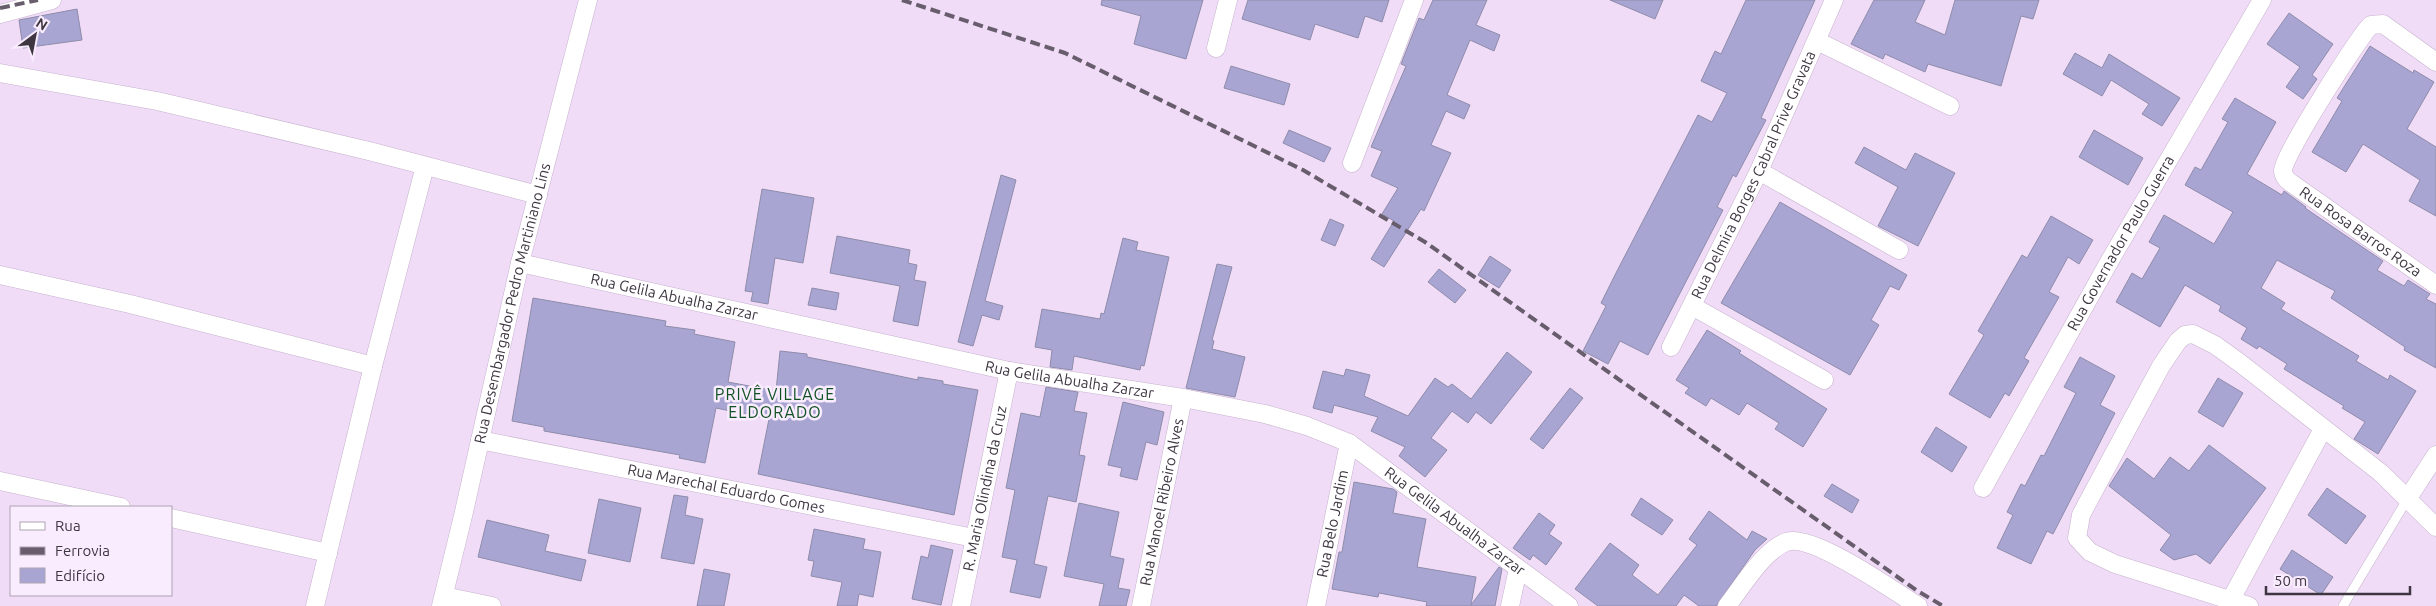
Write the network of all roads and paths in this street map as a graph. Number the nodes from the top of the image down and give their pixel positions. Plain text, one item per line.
1 (52, 0) edge
2 (588, 0) edge
3 (1228, 0) edge
4 (1414, 0) edge
5 (1834, 0) edge
6 (2262, 0) edge
7 (0, 14) edge
8 (1817, 41) junction
9 (1216, 48) dead end
10 (2436, 62) edge
11 (0, 73) edge
12 (1950, 106) dead end
13 (1352, 163) dead end
14 (425, 166) junction
15 (1759, 171) junction
16 (538, 195) junction
17 (1899, 250) dead end
18 (520, 264) junction
19 (0, 275) edge
20 (2436, 286) edge
21 (1692, 306) junction
22 (1671, 347) dead end
23 (373, 366) junction
24 (1009, 371) junction
25 (1824, 380) dead end
26 (1183, 398) junction
27 (2323, 429) junction
28 (480, 440) junction
29 (1349, 443) junction
30 (2436, 455) edge
31 (0, 480) edge
32 (1983, 488) dead end
33 (2408, 498) junction
34 (117, 506) edge
35 (172, 518) edge
36 (2436, 527) edge
37 (974, 538) junction
38 (328, 553) junction
39 (1518, 570) junction
40 (442, 601) edge
41 (2230, 601) junction
42 (314, 606) edge
43 (492, 606) edge
44 (962, 606) edge
45 (1141, 606) edge
46 (1316, 606) edge
47 (1510, 606) edge
48 (1569, 606) edge
49 (1727, 606) edge
50 (1918, 606) edge
51 (2249, 606) edge
52 (2343, 606) edge

1 - 7 street
2 - 16 street, Rua Desembargador Pedro Martiniano Lins
3 - 9 street
4 - 13 street
5 - 8 street, Rua Delmira Borges Cabral Prive Gravata
6 - 32 street, Rua Governador Paulo Guerra
8 - 12 street
8 - 15 street, Rua Delmira Borges Cabral Prive Gravata
10 - 20 street, Rua Rosa Barros Roza
11 - 14 street
14 - 16 street
14 - 23 street
15 - 17 street
15 - 21 street, Rua Delmira Borges Cabral Prive Gravata
16 - 18 street, Rua Desembargador Pedro Martiniano Lins
18 - 24 street, Rua Gelila Abualha Zarzar
18 - 28 street, Rua Desembargador Pedro Martiniano Lins
19 - 23 street
21 - 22 street, Rua Delmira Borges Cabral Prive Gravata
21 - 25 street
23 - 38 street
24 - 26 street, Rua Gelila Abualha Zarzar
24 - 37 street, R. Maria Olindina da Cruz
26 - 29 street, Rua Gelila Abualha Zarzar
26 - 45 street, Rua Manoel Ribeiro Alves
27 - 33 street
27 - 41 street
27 - 41 street
28 - 37 street, Rua Marechal Eduardo Gomes
28 - 40 street, Rua Desembargador Pedro Martiniano Lins
29 - 39 street, Rua Gelila Abualha Zarzar
29 - 46 street, Rua Belo Jardim
30 - 33 street
31 - 34 street
33 - 36 street
33 - 52 lane
35 - 38 street
37 - 44 street, R. Maria Olindina da Cruz
38 - 42 street
39 - 47 street
39 - 48 street, Rua Gelila Abualha Zarzar
40 - 43 street
41 - 51 street
49 - 50 street

